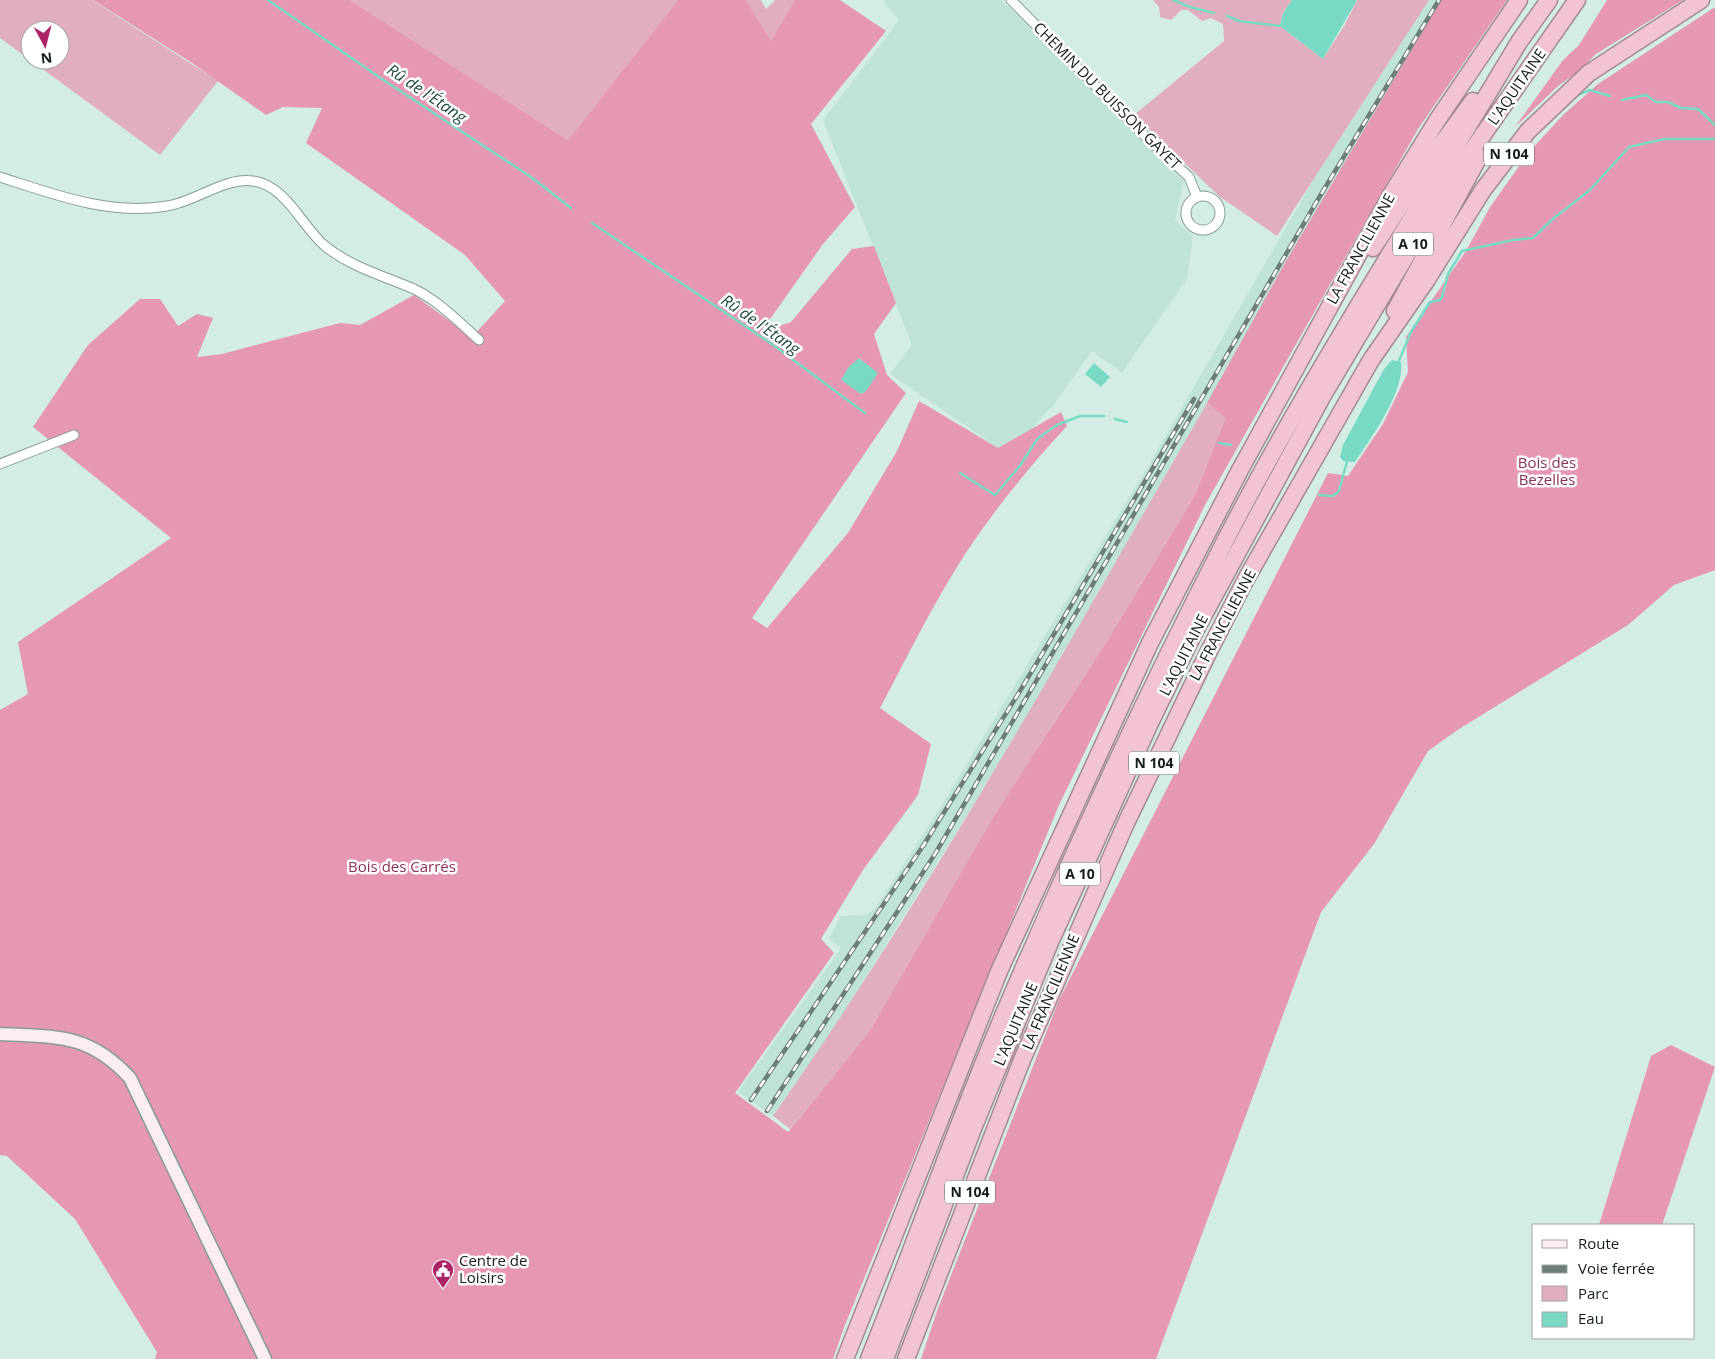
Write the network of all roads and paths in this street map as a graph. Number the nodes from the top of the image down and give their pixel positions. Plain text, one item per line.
1 (1011, 0) edge
2 (1520, 0) edge
3 (1549, 0) edge
4 (1576, 0) edge
5 (1701, 0) edge
6 (1519, 42) junction
7 (1512, 95) junction
8 (0, 177) edge
9 (1197, 197) dead end
10 (479, 340) dead end
11 (1304, 355) junction
12 (1371, 360) junction
13 (74, 435) dead end
14 (0, 464) edge
15 (0, 1034) edge
16 (858, 1331) junction
17 (265, 1359) edge
18 (845, 1359) edge
19 (850, 1359) edge
20 (869, 1359) edge
21 (885, 1359) edge
22 (906, 1359) edge

1 - 9 street, CHEMIN DU BUISSON GAYET
2 - 11 highway, LA FRANCILIENNE
3 - 6 highway, L'AQUITAINE / A 10
4 - 7 highway, L'AQUITAINE / A 10
5 - 12 highway, LA FRANCILIENNE / N 104
6 - 11 highway
6 - 20 highway, L'AQUITAINE / A 10
7 - 12 highway
7 - 21 highway, L'AQUITAINE / A 10
8 - 10 street
11 - 16 highway, LA FRANCILIENNE
12 - 22 highway, LA FRANCILIENNE / N 104
13 - 14 street
15 - 17 main road
16 - 18 highway
16 - 19 highway

